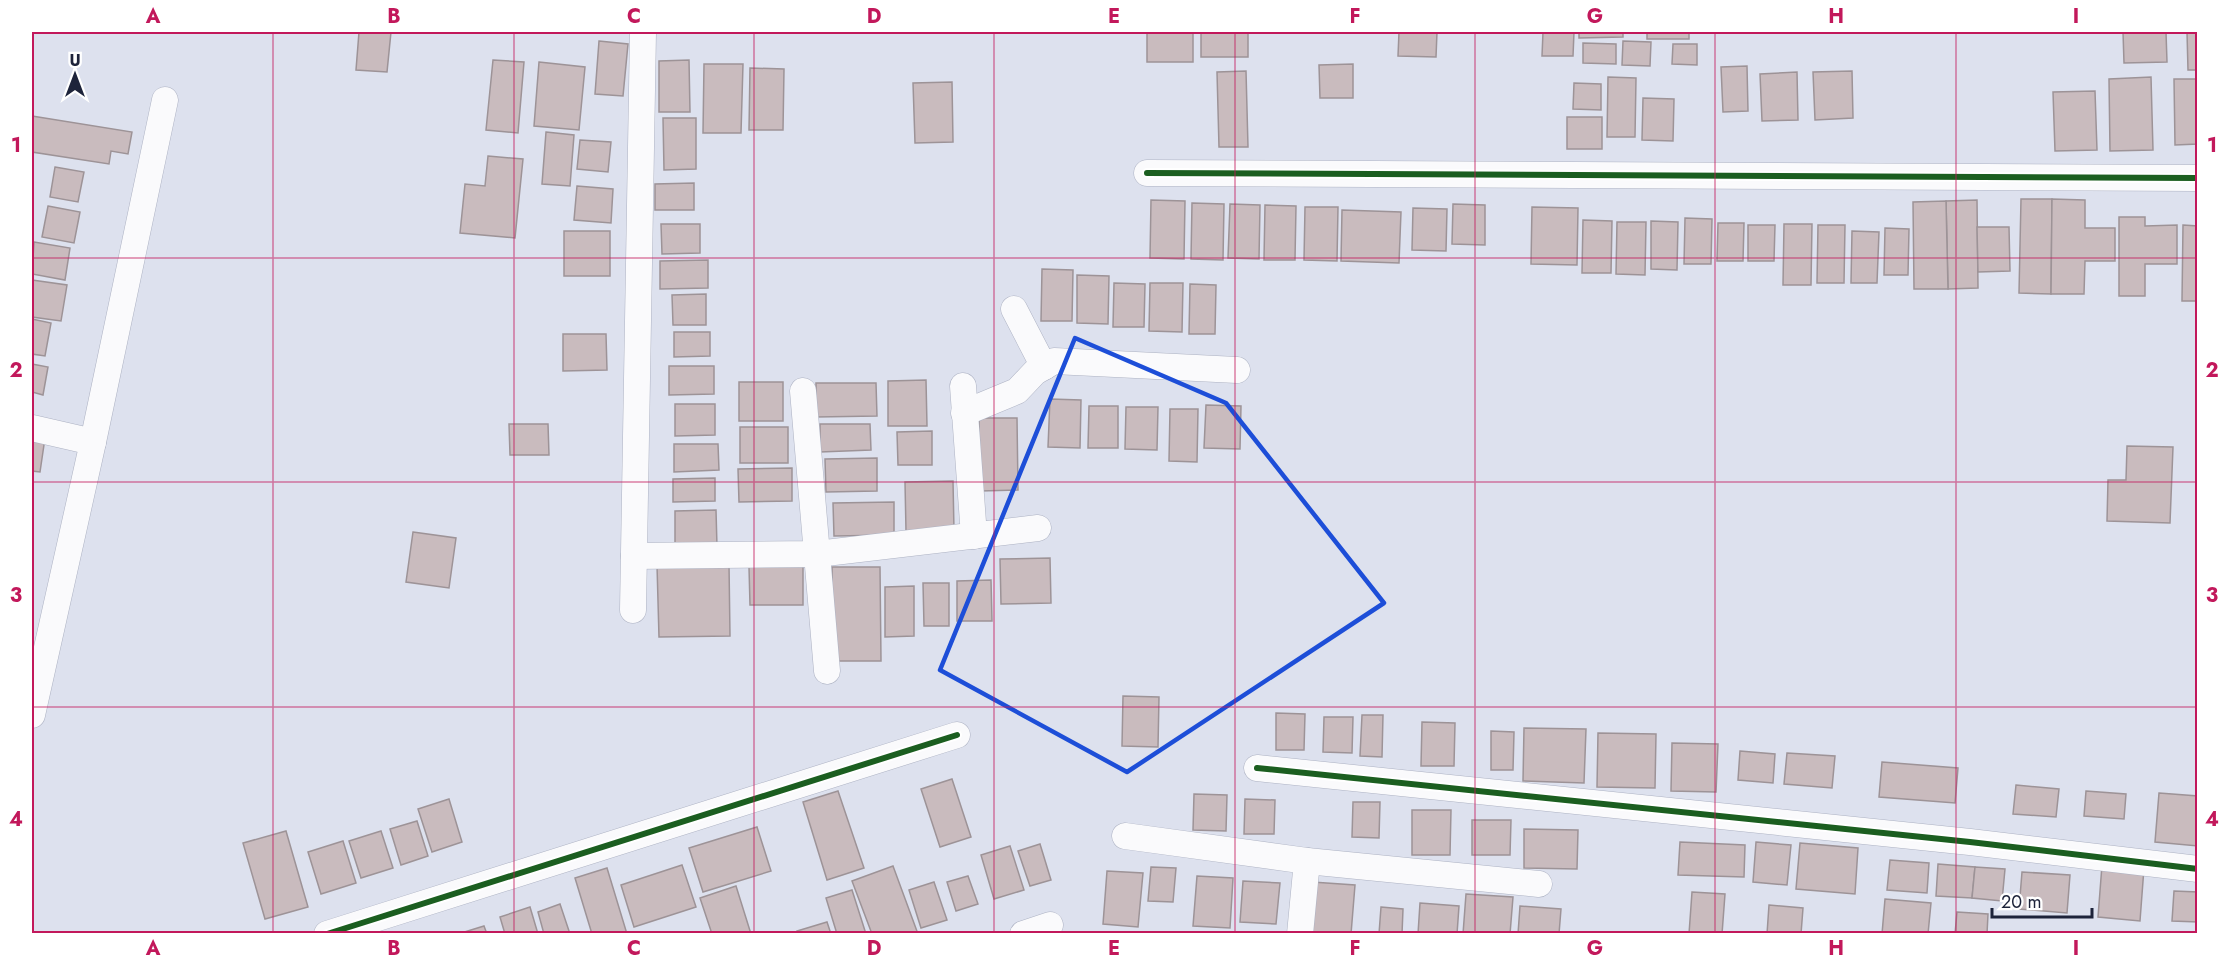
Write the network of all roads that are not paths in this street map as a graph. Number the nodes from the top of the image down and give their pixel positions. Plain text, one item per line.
1 (643, 32) edge
2 (165, 100) dead end
3 (1147, 173) dead end
4 (2198, 178) edge
5 (1014, 309) dead end
6 (1044, 367) junction
7 (1237, 370) dead end
8 (963, 386) dead end
9 (803, 391) dead end
10 (964, 413) junction
11 (32, 428) edge
12 (93, 442) junction
13 (1038, 528) dead end
14 (974, 536) junction
15 (817, 554) junction
16 (634, 556) junction
17 (633, 610) dead end
18 (827, 671) dead end
19 (32, 715) edge
20 (957, 735) dead end
21 (1257, 768) dead end
22 (1125, 836) dead end
23 (1307, 861) junction
24 (2198, 869) edge
25 (1539, 884) dead end
26 (1050, 925) dead end
27 (327, 933) edge
28 (1023, 933) edge
29 (1300, 933) edge

1 - 16 street
2 - 12 street
3 - 4 street
5 - 6 street
6 - 7 street
6 - 10 street
8 - 10 street
9 - 15 street
10 - 14 street
11 - 12 street
12 - 19 street
13 - 14 street
14 - 15 street
15 - 16 street
15 - 18 street
16 - 17 street
20 - 27 street
21 - 24 street
22 - 23 street
23 - 25 street
23 - 29 street
26 - 28 street

